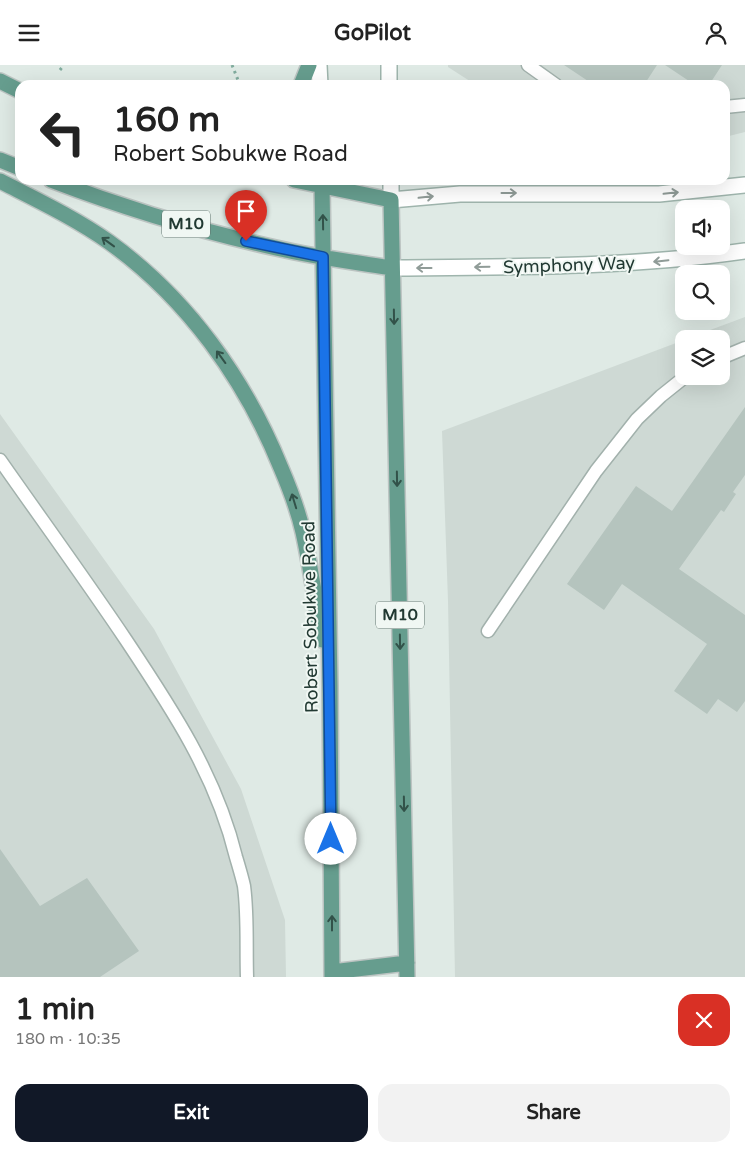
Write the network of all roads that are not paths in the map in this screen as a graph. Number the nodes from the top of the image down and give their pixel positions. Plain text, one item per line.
1 (309, 65) edge
2 (319, 65) edge
3 (389, 65) edge
4 (528, 65) edge
5 (304, 80) edge
6 (320, 80) edge
7 (389, 80) edge
8 (549, 80) edge
9 (0, 81) edge
10 (15, 88) edge
11 (745, 105) edge
12 (730, 106) edge
13 (0, 160) edge
14 (15, 166) edge
15 (0, 181) edge
16 (66, 185) edge
17 (322, 185) edge
18 (330, 185) edge
19 (391, 185) edge
20 (745, 185) edge
21 (391, 200) junction
22 (745, 251) edge
23 (323, 257) junction
24 (392, 268) junction
25 (745, 348) edge
26 (730, 355) edge
27 (675, 385) edge
28 (0, 460) edge
29 (488, 631) dead end
30 (330, 686) junction
31 (407, 970) edge
32 (332, 975) edge
33 (247, 977) edge

1 - 5 main road
2 - 6 main road
3 - 7 main road
4 - 8 lane
9 - 10 main road
11 - 12 lane
13 - 14 main road
30 -> 15 main road
16 - 23 main road, M10
23 -> 17 main road, Robert Sobukwe Road
18 - 21 main road
19 - 21 main road
21 -> 20 main road
21 - 24 main road, M10
22 -> 24 main road, Symphony Way
23 - 24 main road, M10
23 - 30 main road, Robert Sobukwe Road
24 -> 31 main road, M10
25 - 26 lane
27 - 29 lane
28 - 33 lane
32 -> 30 main road, Robert Sobukwe Road
31 - 32 main road

